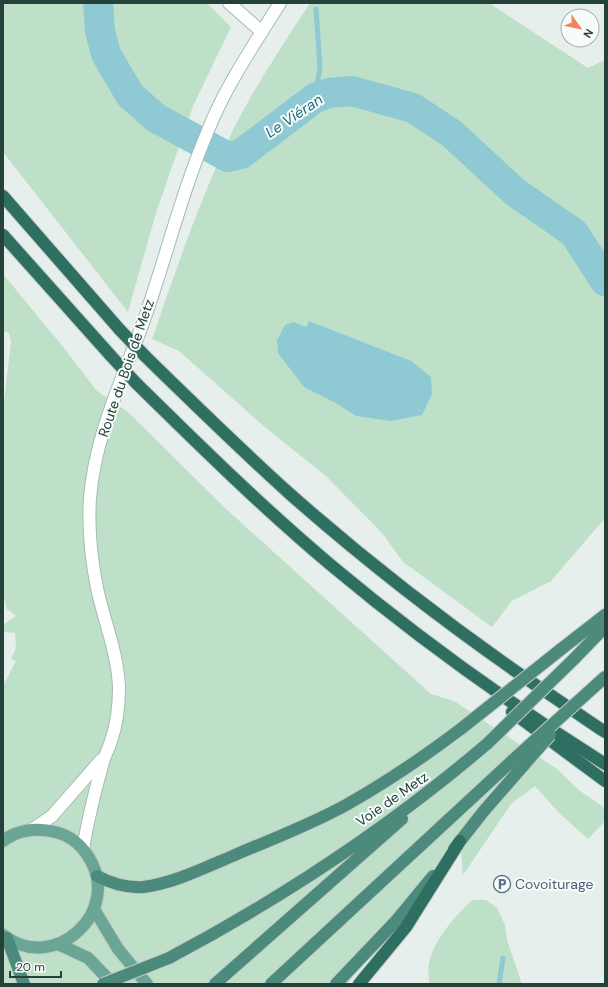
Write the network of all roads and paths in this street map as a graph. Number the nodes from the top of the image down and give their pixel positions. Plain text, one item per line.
1 (229, 3) edge
2 (280, 3) edge
3 (262, 32) junction
4 (3, 196) edge
5 (3, 235) edge
6 (605, 615) edge
7 (605, 627) edge
8 (431, 645) junction
9 (604, 678) edge
10 (605, 732) edge
11 (105, 756) junction
12 (518, 763) junction
13 (605, 764) edge
14 (605, 781) edge
15 (443, 782) junction
16 (33, 829) junction
17 (3, 841) edge
18 (460, 841) junction
19 (84, 849) junction
20 (97, 876) junction
21 (94, 908) junction
22 (5, 936) edge
23 (58, 944) junction
24 (24, 984) edge
25 (103, 984) edge
26 (113, 984) edge
27 (147, 984) edge
28 (215, 984) edge
29 (271, 984) edge
30 (336, 984) edge
31 (359, 984) edge

1 - 3 main road
2 - 3 main road, Route du Bois de Metz
3 - 11 main road, Route du Bois de Metz
4 - 10 highway, bridge
5 - 8 highway, bridge
6 - 20 highway, bridge
7 - 15 highway, Voie de Metz, bridge
8 - 13 highway
8 - 14 highway
9 - 12 highway, bridge
11 - 16 main road, Route du Bois de Metz
11 - 19 main road, Route du Bois de Metz
12 - 18 highway
12 - 29 highway
15 - 25 highway, Voie de Metz, bridge
15 - 28 highway
16 - 17 main road
16 - 19 main road
18 - 30 highway
18 - 31 highway
19 - 20 main road
20 - 21 main road
21 - 23 main road
21 - 27 main road
22 - 23 main road
22 - 24 highway
23 - 26 main road

